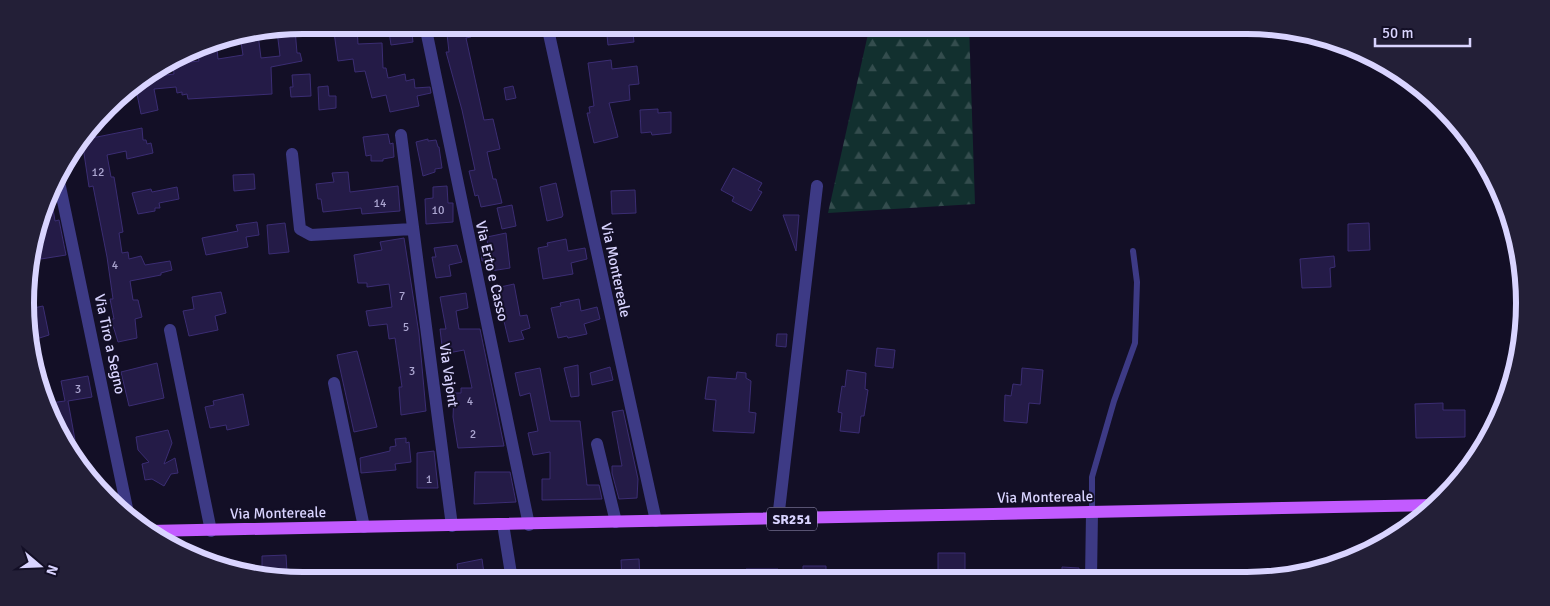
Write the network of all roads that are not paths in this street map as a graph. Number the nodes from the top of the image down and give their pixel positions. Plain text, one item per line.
1 (427, 34) edge
2 (549, 34) edge
3 (401, 135) dead end
4 (292, 154) dead end
5 (817, 186) dead end
6 (60, 188) edge
7 (412, 229) junction
8 (1133, 251) dead end
9 (170, 330) dead end
10 (334, 383) dead end
11 (597, 444) dead end
12 (1425, 505) edge
13 (127, 506) edge
14 (1092, 512) junction
15 (778, 519) junction
16 (656, 521) junction
17 (616, 522) junction
18 (503, 524) junction
19 (529, 525) junction
20 (452, 526) junction
21 (364, 527) junction
22 (160, 531) edge
23 (211, 531) junction
24 (511, 572) edge
25 (1091, 572) edge

1 - 19 street, Via Erto e Casso
2 - 16 street, Via Montereale
3 - 7 street, Via Vajont
4 - 7 street
5 - 15 street
6 - 13 street, Via Tiro a Segno
7 - 20 street, Via Vajont
8 - 14 lane
9 - 23 street, Via Montereale
10 - 21 street
11 - 17 street
12 - 14 main road, Via Montereale / SR251
14 - 15 main road, Via Montereale / SR251
14 - 25 street
15 - 16 main road, Via Montereale / SR251
16 - 17 main road, Via Montereale / SR251
17 - 19 main road, Via Montereale / SR251
18 - 19 main road, Via Montereale / SR251
18 - 20 main road, Via Montereale / SR251
18 - 24 street
20 - 21 main road, Via Montereale / SR251
21 - 23 main road, Via Montereale / SR251
22 - 23 main road, Via Montereale / SR251

